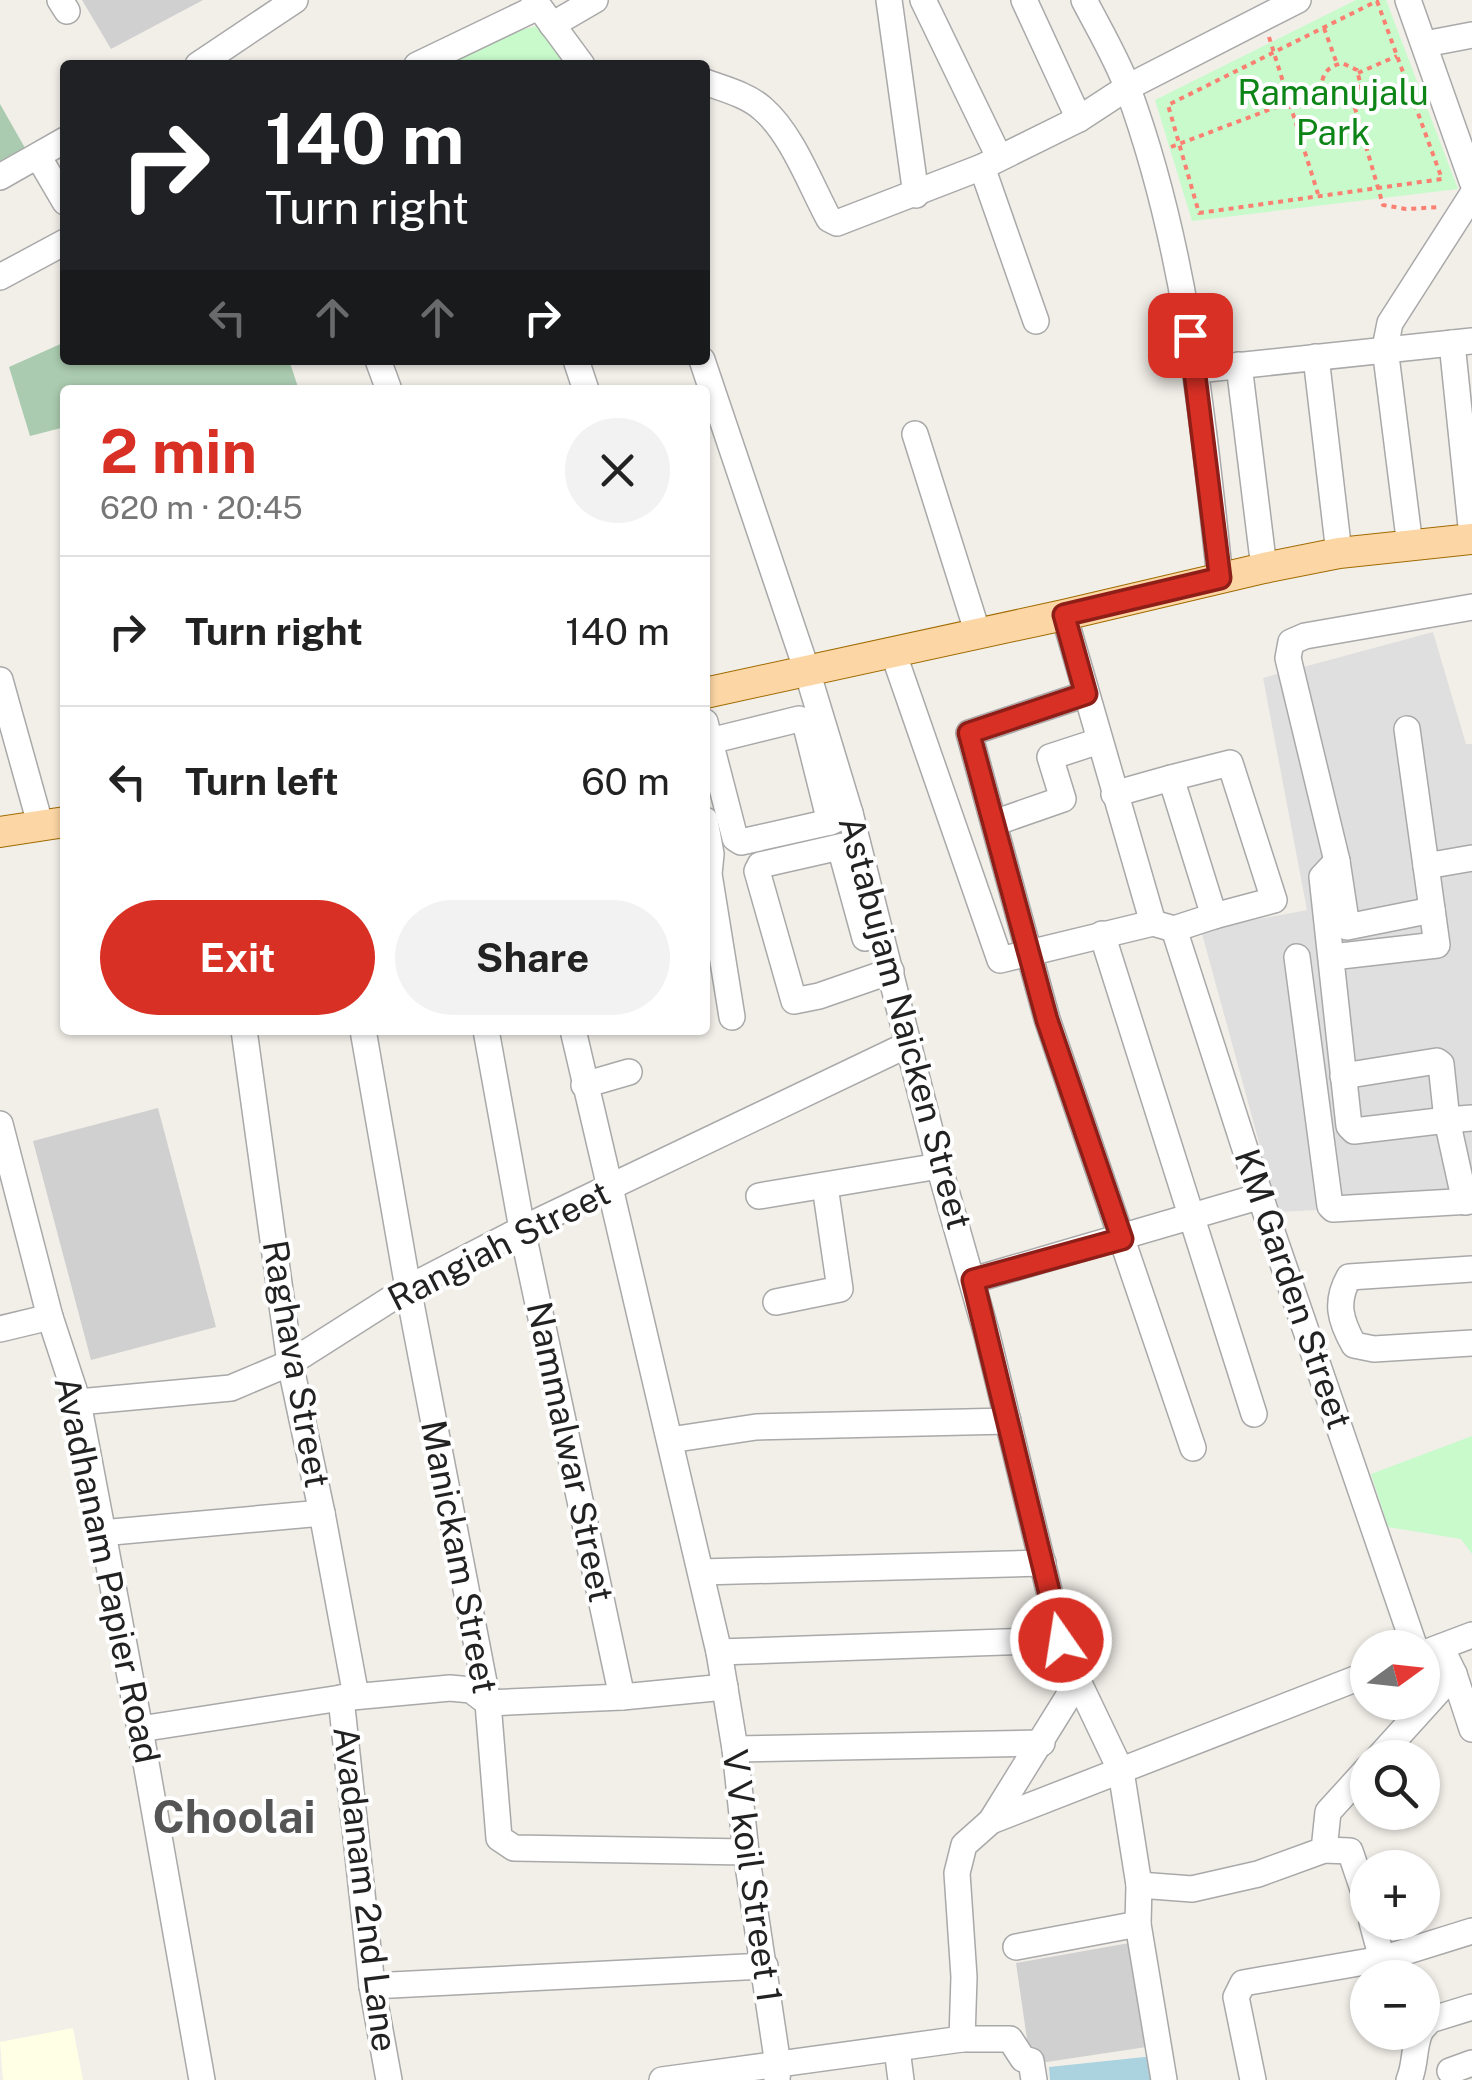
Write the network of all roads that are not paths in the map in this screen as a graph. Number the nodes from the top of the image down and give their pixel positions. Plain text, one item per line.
1 (596, 0) edge
2 (888, 0) edge
3 (923, 0) edge
4 (1024, 0) edge
5 (1084, 0) edge
6 (1298, 0) edge
7 (1408, 0) edge
8 (293, 1) edge
9 (541, 11) edge
10 (1472, 34) edge
11 (1425, 44) junction
12 (205, 60) edge
13 (428, 60) edge
14 (578, 60) edge
15 (710, 84) edge
16 (1128, 87) junction
17 (1080, 119) junction
18 (60, 143) edge
19 (38, 156) junction
20 (990, 162) junction
21 (0, 176) edge
22 (1472, 180) edge
23 (60, 193) edge
24 (916, 195) junction
25 (1467, 203) edge
26 (60, 245) edge
27 (0, 276) edge
28 (1036, 322) dead end
29 (1462, 342) edge
30 (1385, 348) junction
31 (1316, 357) junction
32 (1239, 364) junction
33 (704, 365) edge
34 (1197, 370) junction
35 (915, 434) dead end
36 (1472, 537) edge
37 (1410, 546) junction
38 (1339, 554) junction
39 (1264, 568) junction
40 (1220, 578) junction
41 (1472, 608) edge
42 (1064, 615) junction
43 (978, 634) junction
44 (893, 652) junction
45 (807, 671) junction
46 (0, 680) edge
47 (710, 692) edge
48 (1086, 694) junction
49 (1407, 729) dead end
50 (710, 731) edge
51 (1099, 741) junction
52 (710, 742) edge
53 (1171, 778) junction
54 (1114, 794) junction
55 (994, 824) junction
56 (53, 825) edge
57 (844, 831) junction
58 (0, 832) edge
59 (1472, 858) edge
60 (1337, 862) junction
61 (1426, 866) junction
62 (710, 880) edge
63 (1432, 910) junction
64 (1214, 916) junction
65 (1163, 926) junction
66 (1102, 934) junction
67 (1030, 954) junction
68 (1332, 956) junction
69 (1296, 957) dead end
70 (883, 974) junction
71 (732, 1017) dead end
72 (245, 1035) edge
73 (363, 1035) edge
74 (487, 1035) edge
75 (573, 1035) edge
76 (910, 1044) junction
77 (629, 1072) dead end
78 (1343, 1076) junction
79 (584, 1085) junction
80 (1459, 1119) edge
81 (0, 1124) edge
82 (939, 1166) junction
83 (1465, 1167) edge
84 (825, 1186) junction
85 (610, 1189) junction
86 (760, 1196) dead end
87 (1261, 1196) junction
88 (1468, 1202) edge
89 (1192, 1219) junction
90 (522, 1229) junction
91 (1122, 1239) junction
92 (1472, 1269) edge
93 (973, 1280) junction
94 (408, 1288) junction
95 (776, 1302) dead end
96 (50, 1317) junction
97 (0, 1329) edge
98 (1472, 1342) edge
99 (290, 1362) junction
100 (78, 1402) junction
101 (1254, 1414) dead end
102 (1008, 1421) junction
103 (670, 1440) junction
104 (1193, 1448) dead end
105 (322, 1513) junction
106 (101, 1533) junction
107 (1042, 1562) junction
108 (701, 1572) junction
109 (1419, 1630) edge
110 (1472, 1635) edge
111 (1061, 1640) junction
112 (1440, 1645) edge
113 (719, 1652) junction
114 (1440, 1662) edge
115 (1454, 1674) junction
116 (1078, 1681) junction
117 (1350, 1681) edge
118 (725, 1687) junction
119 (622, 1696) junction
120 (348, 1697) junction
121 (488, 1703) junction
122 (140, 1728) junction
123 (1472, 1728) edge
124 (1394, 1740) edge
125 (1042, 1743) junction
126 (735, 1749) junction
127 (1121, 1771) junction
128 (1350, 1788) edge
129 (991, 1821) junction
130 (1324, 1850) junction
131 (1350, 1851) edge
132 (746, 1852) junction
133 (1139, 1885) junction
134 (1138, 1924) junction
135 (1472, 1930) edge
136 (1377, 1940) edge
137 (1016, 1947) dead end
138 (1382, 1959) junction
139 (765, 1966) junction
140 (372, 1986) junction
141 (1472, 2007) edge
142 (1440, 2017) edge
143 (962, 2038) junction
144 (897, 2049) junction
145 (1414, 2050) edge
146 (778, 2073) edge
147 (202, 2080) edge
148 (389, 2080) edge
149 (662, 2080) edge
150 (901, 2080) edge
151 (1034, 2080) edge
152 (1164, 2080) edge
153 (1252, 2080) edge
154 (1409, 2080) edge

1 - 9 street
2 - 24 street
3 - 20 street
4 - 17 street
5 - 16 street
6 - 16 street
7 - 11 street
8 - 12 street
9 - 13 street
9 - 14 street
10 - 11 street
11 - 22 street
15 - 24 street
16 - 17 street
16 - 34 street
17 - 20 street
18 - 19 street
19 - 21 street
19 - 23 street
20 - 24 street
20 - 28 street
25 - 30 street
26 - 27 street
29 - 30 street
29 - 36 street
30 - 31 street
30 - 37 street
31 - 32 street
31 - 38 street
32 - 34 street
32 - 39 street
33 - 45 street, Astabujam Naicken Street
34 - 40 street
35 - 43 street
36 - 37 main road
37 - 38 main road
38 - 39 main road
39 - 40 main road
40 - 42 main road
41 - 60 street
42 - 43 main road
42 - 48 street, KM Garden Street
43 - 44 main road
44 - 45 main road
44 - 67 street
45 - 47 main road
45 - 57 street, Astabujam Naicken Street
46 - 56 street
48 - 51 street, KM Garden Street
48 - 55 street
49 - 61 street
50 - 57 street
51 - 54 street, KM Garden Street
51 - 55 street
52 - 57 street
53 - 54 street
53 - 64 street
53 - 64 street
54 - 65 street, KM Garden Street
55 - 67 street
56 - 58 main road
57 - 70 street, Astabujam Naicken Street
57 - 70 street
59 - 61 street
60 - 63 street
60 - 68 street
61 - 63 street
62 - 71 street
63 - 68 street
64 - 65 street
65 - 66 street
65 - 87 street, KM Garden Street
66 - 67 street
66 - 89 street
67 - 91 street
68 - 78 street
69 - 88 street
70 - 76 street, Astabujam Naicken Street
72 - 99 street, Raghava Street
73 - 94 street, Manickam Street
74 - 90 street, Nammalwar Street
75 - 79 street, V V koil Street 1
76 - 82 street, Astabujam Naicken Street
76 - 85 street, Rangiah Street
77 - 79 street
78 - 80 street
78 - 80 street
79 - 85 street, V V koil Street 1
80 - 83 street
81 - 96 street, Avadhanam Papier Road
82 - 84 street
82 - 93 street, Astabujam Naicken Street
83 - 88 street
84 - 86 street
84 - 95 street
85 - 90 street, Rangiah Street
85 - 103 street, V V koil Street 1
87 - 89 street
87 - 109 street, KM Garden Street
89 - 91 street
89 - 101 street
90 - 94 street, Rangiah Street
90 - 119 street, Nammalwar Street
91 - 93 street
91 - 104 street
92 - 98 street
93 - 102 street, Astabujam Naicken Street
94 - 99 street, Rangiah Street
94 - 121 street, Manickam Street
96 - 97 street
96 - 100 street, Avadhanam Papier Road
99 - 100 street, Rangiah Street
99 - 105 street, Raghava Street
100 - 106 street, Avadhanam Papier Road
102 - 103 street
102 - 107 street, Astabujam Naicken Street
103 - 108 street, V V koil Street 1
105 - 106 street
105 - 120 street, Raghava Street
106 - 122 street, Avadhanam Papier Road
107 - 108 street
107 - 111 street, Astabujam Naicken Street
108 - 113 street, V V koil Street 1
110 - 112 street
111 - 113 street
111 - 116 street, Astabujam Naicken Street
113 - 118 street, V V koil Street 1
114 - 115 street, KM Garden Street
115 - 123 street, KM Garden Street
115 - 124 street
116 - 125 street
116 - 127 street, Astabujam Naicken Street
117 - 127 street
118 - 119 street
118 - 126 street, V V koil Street 1
119 - 121 street
120 - 121 street
120 - 122 street
120 - 140 street, Avadanam 2nd Lane
121 - 132 street, Manickam Street
122 - 147 street, Avadhanam Papier Road
125 - 126 street
125 - 129 street
126 - 132 street, V V koil Street 1
127 - 129 street
127 - 133 street, Astabujam Naicken Street
128 - 130 street
129 - 143 street
130 - 131 street
130 - 133 street
132 - 139 street, V V koil Street 1
133 - 134 street, Astabujam Naicken Street
134 - 137 street
134 - 152 street, Astabujam Naicken Street
135 - 138 street
136 - 138 street
138 - 153 street
139 - 140 street
139 - 146 street, V V koil Street 1
140 - 148 street, Avadanam 2nd Lane
141 - 142 street
143 - 144 street
143 - 151 street
144 - 146 street
144 - 150 street
145 - 154 street
146 - 149 street

